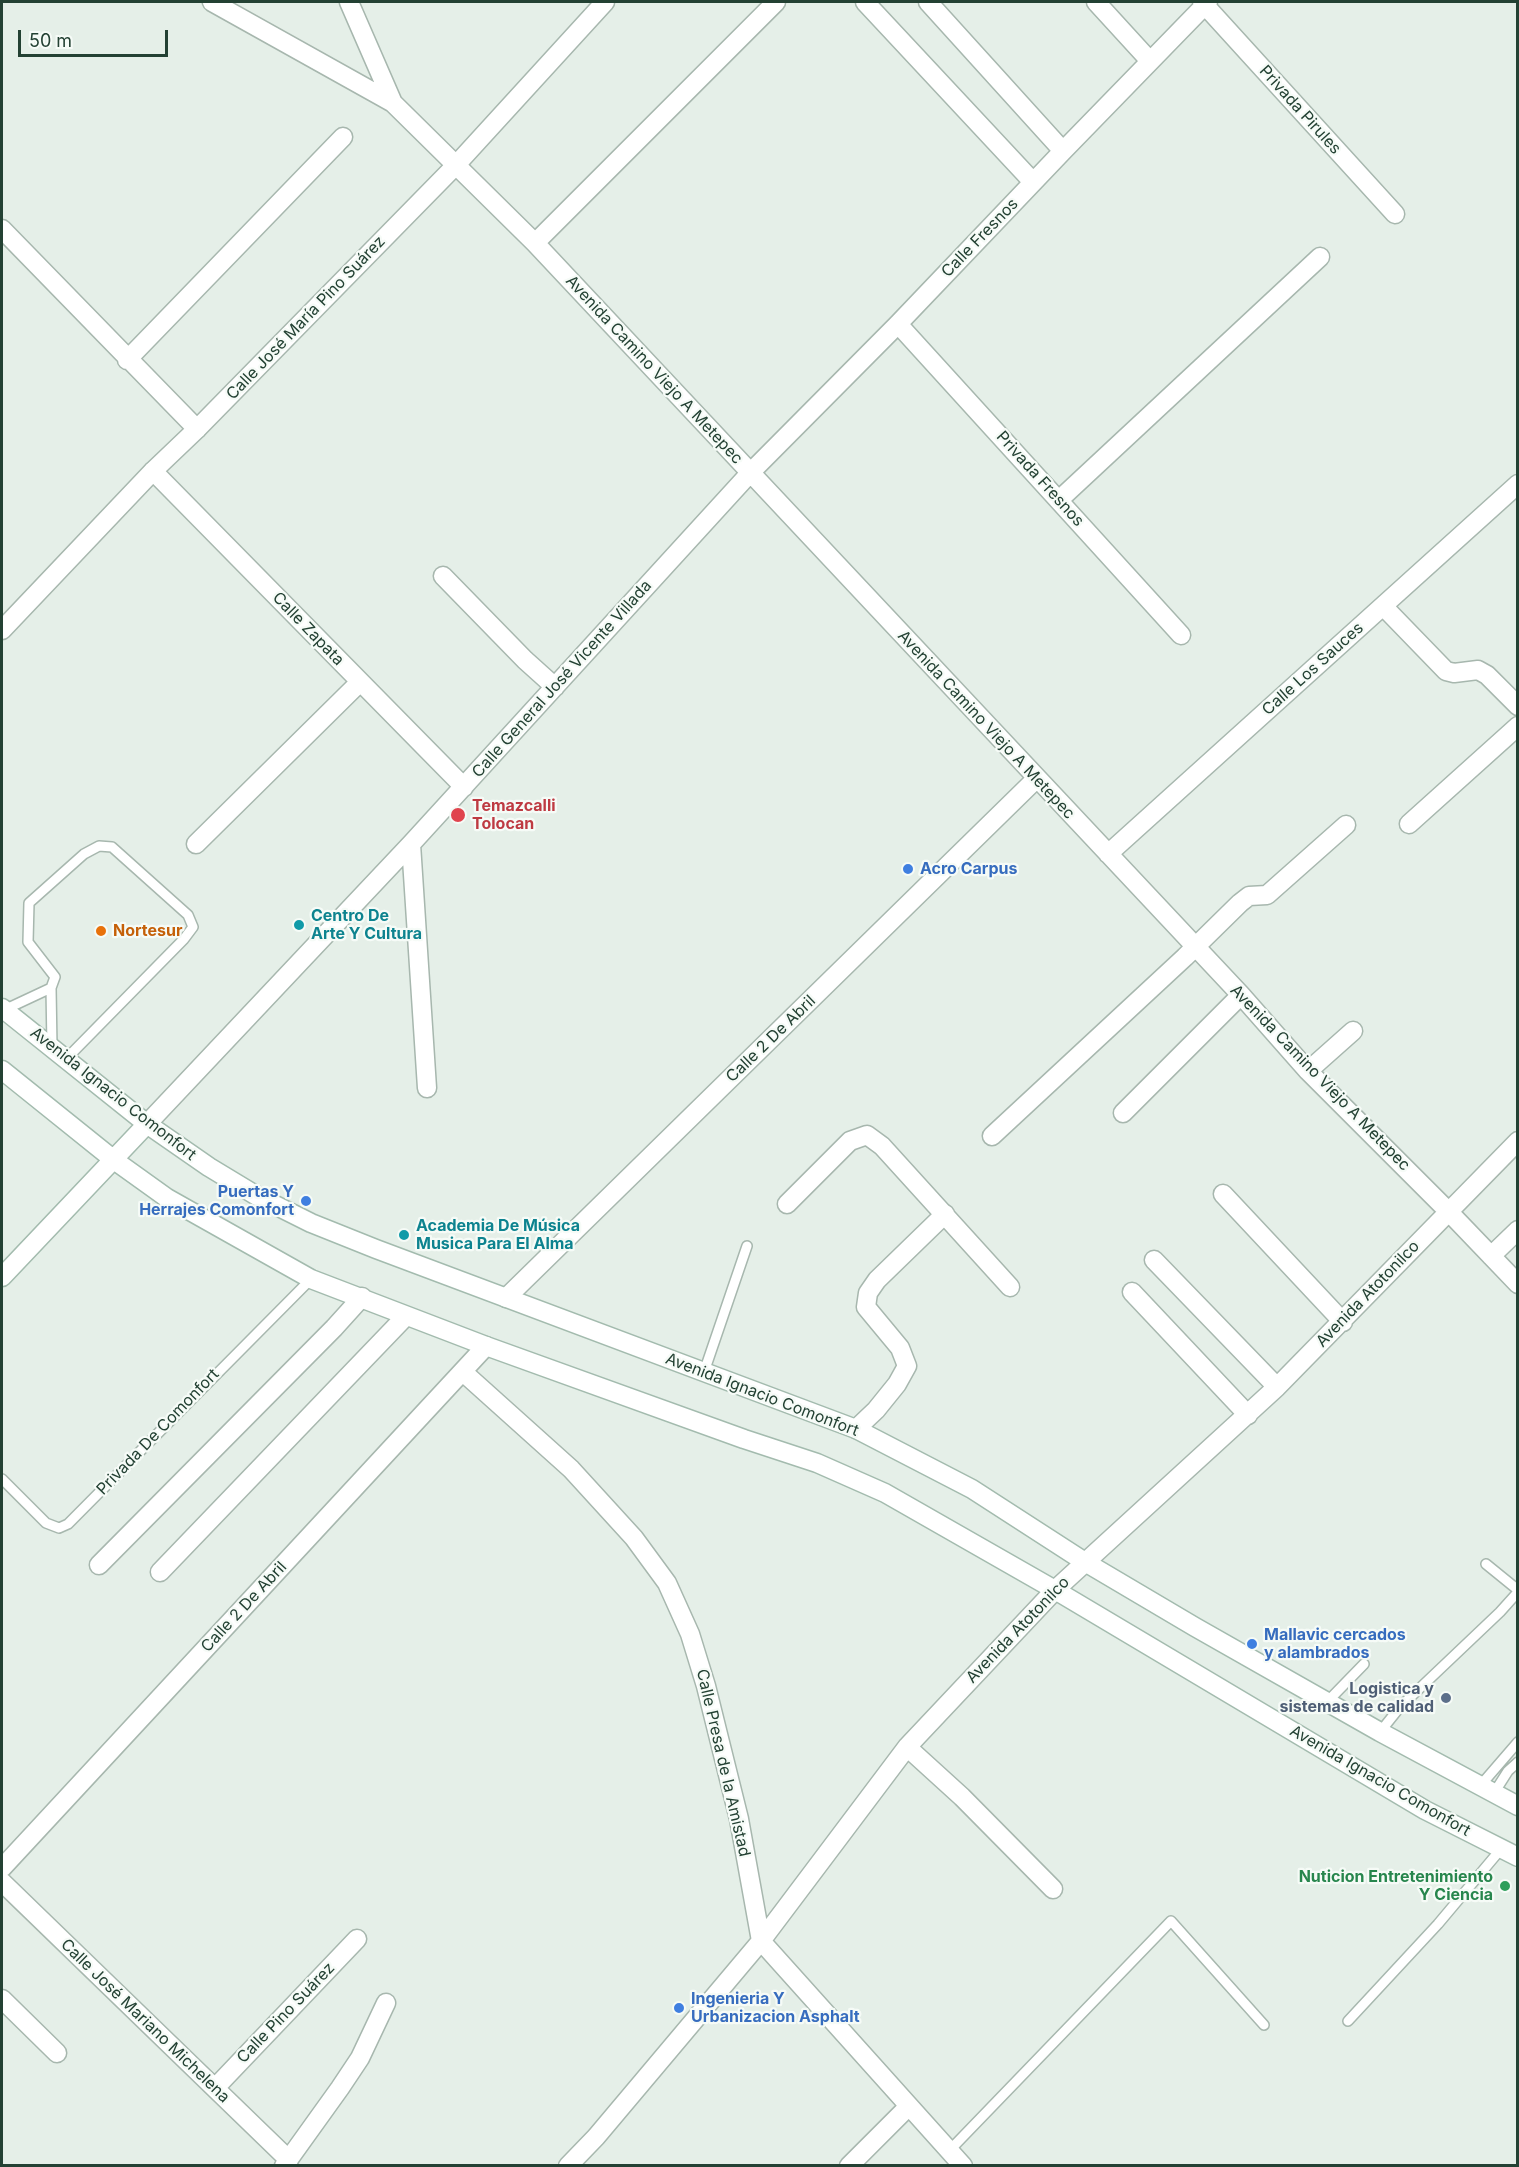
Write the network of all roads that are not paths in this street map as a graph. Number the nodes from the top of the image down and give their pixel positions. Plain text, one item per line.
1 (212, 2) edge
2 (349, 2) edge
3 (605, 2) edge
4 (776, 2) edge
5 (865, 2) edge
6 (928, 2) edge
7 (1095, 2) edge
8 (1205, 3) edge
9 (1150, 61) junction
10 (393, 103) junction
11 (344, 137) dead end
12 (1063, 151) junction
13 (456, 165) junction
14 (1033, 182) junction
15 (1395, 214) dead end
16 (2, 229) edge
17 (535, 243) junction
18 (1320, 257) dead end
19 (898, 324) junction
20 (127, 360) junction
21 (197, 429) junction
22 (153, 471) junction
23 (750, 473) junction
24 (1518, 484) edge
25 (1059, 500) junction
26 (442, 576) dead end
27 (1383, 606) junction
28 (2, 630) edge
29 (1181, 635) dead end
30 (360, 682) junction
31 (555, 687) junction
32 (1518, 706) edge
33 (1518, 726) edge
34 (1036, 779) junction
35 (464, 788) junction
36 (1409, 824) dead end
37 (1346, 825) dead end
38 (196, 844) dead end
39 (411, 844) junction
40 (1108, 854) junction
41 (1195, 948) junction
42 (51, 988) junction
43 (1241, 995) junction
44 (3, 1009) edge
45 (1353, 1031) dead end
46 (60, 1052) junction
47 (2, 1070) edge
48 (1308, 1071) junction
49 (427, 1088) dead end
50 (1123, 1113) dead end
51 (147, 1124) junction
52 (992, 1136) dead end
53 (1518, 1141) edge
54 (114, 1160) junction
55 (1223, 1194) dead end
56 (787, 1204) dead end
57 (1448, 1211) junction
58 (945, 1214) junction
59 (1518, 1230) edge
60 (747, 1246) dead end
61 (1491, 1256) junction
62 (1154, 1260) dead end
63 (2, 1277) edge
64 (310, 1279) junction
65 (1518, 1284) edge
66 (1010, 1287) dead end
67 (1132, 1292) dead end
68 (362, 1297) junction
69 (506, 1298) junction
70 (406, 1316) junction
71 (1343, 1322) junction
72 (486, 1346) junction
73 (463, 1372) junction
74 (704, 1372) junction
75 (1277, 1388) junction
76 (1248, 1416) junction
77 (856, 1429) junction
78 (2, 1479) edge
79 (1085, 1562) junction
80 (1486, 1564) dead end
81 (99, 1565) dead end
82 (160, 1572) dead end
83 (1055, 1590) junction
84 (1518, 1591) edge
85 (1364, 1664) dead end
86 (1327, 1702) junction
87 (1380, 1732) junction
88 (1518, 1742) edge
89 (907, 1747) junction
90 (1518, 1761) edge
91 (1487, 1789) junction
92 (1518, 1806) edge
93 (1501, 1848) junction
94 (1518, 1857) edge
95 (2, 1868) edge
96 (2, 1882) edge
97 (1053, 1889) dead end
98 (357, 1939) dead end
99 (761, 1941) junction
100 (2, 1999) edge
101 (386, 2003) dead end
102 (1348, 2021) dead end
103 (1264, 2025) dead end
104 (57, 2053) dead end
105 (215, 2088) junction
106 (909, 2106) junction
107 (949, 2151) junction
108 (287, 2163) edge
109 (568, 2166) edge
110 (849, 2166) edge
111 (963, 2166) edge

1 - 10 street
2 - 10 street
3 - 13 street, Calle José María Pino Suárez
4 - 17 street
5 - 14 street
6 - 12 street
7 - 9 street
8 - 9 street, Calle Fresnos
8 - 15 street, Privada Pirules
9 - 12 street, Calle Fresnos
10 - 13 street, Avenida Camino Viejo A Metepec
11 - 20 street
12 - 14 street, Calle Fresnos
13 - 17 street, Avenida Camino Viejo A Metepec
13 - 21 street, Calle José María Pino Suárez
14 - 19 street, Calle Fresnos
16 - 20 street
17 - 23 street, Avenida Camino Viejo A Metepec
18 - 25 street
19 - 23 street, Calle Fresnos
19 - 25 street, Privada Fresnos
20 - 21 street
21 - 22 street, Calle José María Pino Suárez
22 - 28 street, Calle José María Pino Suárez
22 - 30 street, Calle Zapata
23 - 31 street, Calle General José Vicente Villada
23 - 34 street, Avenida Camino Viejo A Metepec
24 - 27 street, Calle Los Sauces
25 - 29 street, Privada Fresnos
26 - 31 street
27 - 32 street
27 - 40 street, Calle Los Sauces
30 - 35 street, Calle Zapata
30 - 38 street
31 - 35 street, Calle General José Vicente Villada
33 - 36 street
34 - 40 street, Avenida Camino Viejo A Metepec
34 - 69 street, Calle 2 De Abril
35 - 39 street, Calle General José Vicente Villada
37 - 41 street
39 - 49 street
39 - 51 street, Calle General José Vicente Villada
40 - 41 street, Avenida Camino Viejo A Metepec
41 - 43 street, Avenida Camino Viejo A Metepec
41 - 52 street
42 - 44 lane
42 - 46 lane
42 - 46 lane
43 - 48 street, Avenida Camino Viejo A Metepec
43 - 50 street
44 - 46 street, Avenida Ignacio Comonfort
45 - 48 street
46 - 51 street, Avenida Ignacio Comonfort
47 - 54 street, Avenida Ignacio Comonfort
48 - 57 street, Avenida Camino Viejo A Metepec
51 - 54 street, Calle General José Vicente Villada
51 - 69 street, Avenida Ignacio Comonfort
53 - 57 street, Avenida Atotonilco
54 - 63 street, Calle General José Vicente Villada
54 - 64 street, Avenida Ignacio Comonfort
55 - 71 street
56 - 58 street
57 - 61 street, Avenida Camino Viejo A Metepec
57 - 71 street, Avenida Atotonilco
58 - 66 street
58 - 77 street
59 - 61 street
60 - 74 lane
61 - 65 street, Avenida Camino Viejo A Metepec
62 - 75 street
64 - 68 street, Avenida Ignacio Comonfort
64 - 78 lane, Privada De Comonfort
67 - 76 street
68 - 70 street, Avenida Ignacio Comonfort
68 - 81 street
69 - 74 street, Avenida Ignacio Comonfort
70 - 72 street, Avenida Ignacio Comonfort
70 - 82 street
71 - 75 street, Avenida Atotonilco
72 - 73 street, Calle 2 De Abril
72 - 83 street, Avenida Ignacio Comonfort
73 - 95 street, Calle 2 De Abril
73 - 99 street, Calle Presa de la Amistad
74 - 77 street, Avenida Ignacio Comonfort
75 - 76 street, Avenida Atotonilco
76 - 79 street, Avenida Atotonilco
77 - 79 street, Avenida Ignacio Comonfort
79 - 83 street, Avenida Atotonilco
79 - 86 street, Avenida Ignacio Comonfort
80 - 84 lane
83 - 89 street, Avenida Atotonilco
83 - 93 street, Avenida Ignacio Comonfort
84 - 87 lane
85 - 86 lane
86 - 87 street, Avenida Ignacio Comonfort
87 - 91 street, Avenida Ignacio Comonfort
88 - 91 lane
89 - 97 street
89 - 99 street, Avenida Atotonilco
90 - 91 lane
91 - 92 street, Avenida Ignacio Comonfort
93 - 94 street, Avenida Ignacio Comonfort
93 - 102 lane
96 - 105 street, Calle José Mariano Michelena
98 - 105 street, Calle Pino Suárez
99 - 106 street
99 - 109 street, Avenida Atotonilco
100 - 104 street
101 - 108 street
103 - 107 lane
105 - 108 street, Calle José Mariano Michelena
106 - 107 street
106 - 110 street
107 - 111 street

